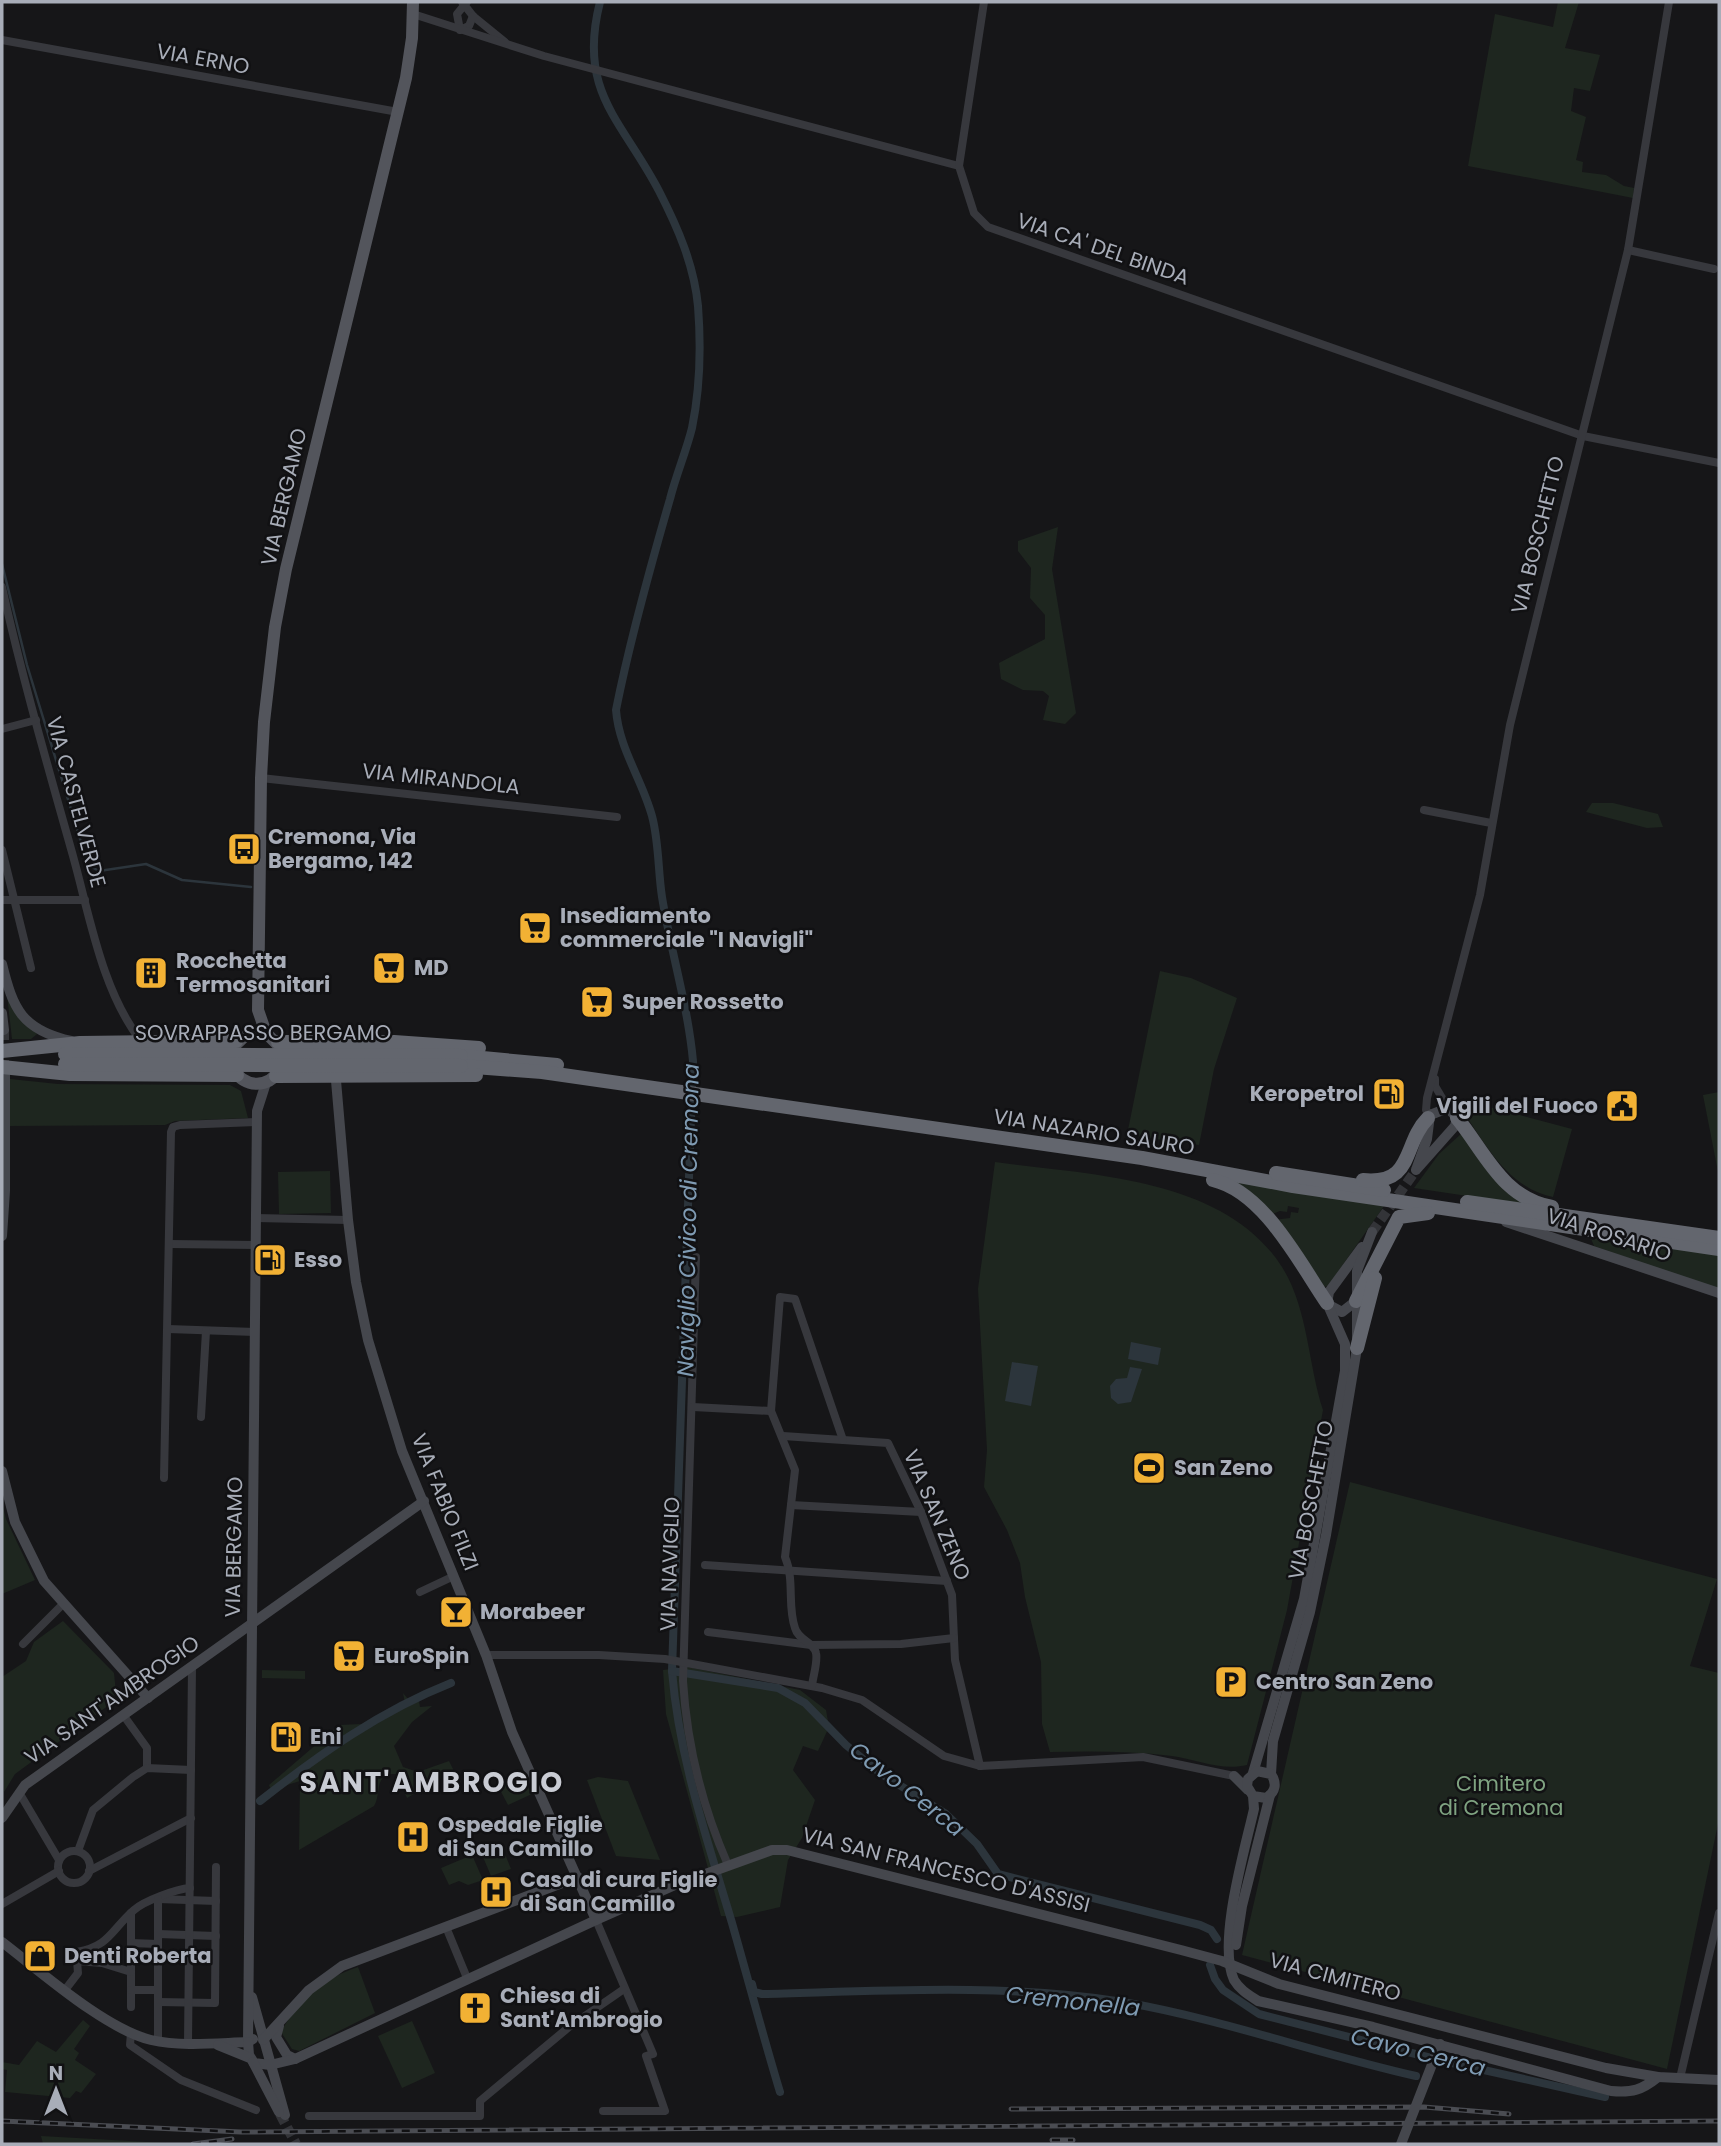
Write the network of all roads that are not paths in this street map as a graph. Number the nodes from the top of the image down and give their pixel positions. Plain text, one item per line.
1 (984, 2) edge
2 (1669, 2) edge
3 (465, 3) edge
4 (413, 8) edge
5 (473, 16) junction
6 (460, 30) junction
7 (2, 40) edge
8 (507, 44) junction
9 (398, 112) junction
10 (959, 166) junction
11 (1628, 250) junction
12 (1714, 269) dead end
13 (1583, 436) junction
14 (1719, 463) edge
15 (2, 587) edge
16 (3, 600) edge
17 (36, 720) junction
18 (2, 729) edge
19 (261, 778) junction
20 (1424, 810) dead end
21 (617, 817) dead end
22 (1491, 823) junction
23 (2, 850) edge
24 (2, 900) edge
25 (16, 900) junction
26 (85, 900) junction
27 (2, 964) edge
28 (31, 968) dead end
29 (258, 1010) junction
30 (2, 1013) edge
31 (127, 1023) junction
32 (4, 1030) dead end
33 (242, 1037) junction
34 (272, 1038) junction
35 (141, 1041) junction
36 (194, 1041) junction
37 (124, 1042) junction
38 (334, 1042) junction
39 (80, 1043) junction
40 (2, 1053) edge
41 (65, 1059) junction
42 (461, 1061) junction
43 (538, 1062) junction
44 (3, 1069) edge
45 (195, 1075) junction
46 (335, 1076) junction
47 (1434, 1076) junction
48 (586, 1078) junction
49 (243, 1079) junction
50 (271, 1079) junction
51 (685, 1088) junction
52 (1453, 1113) junction
53 (1429, 1116) junction
54 (257, 1117) junction
55 (1142, 1158) junction
56 (1341, 1184) junction
57 (1487, 1215) junction
58 (1570, 1217) junction
59 (256, 1218) junction
60 (348, 1220) junction
61 (2, 1236) edge
62 (1719, 1238) edge
63 (169, 1244) junction
64 (256, 1245) junction
65 (1719, 1249) edge
66 (696, 1257) dead end
67 (1378, 1261) junction
68 (1719, 1293) edge
69 (1356, 1301) junction
70 (1327, 1303) junction
71 (168, 1329) junction
72 (206, 1331) junction
73 (255, 1332) junction
74 (1357, 1348) junction
75 (693, 1407) junction
76 (771, 1411) junction
77 (201, 1418) dead end
78 (783, 1436) junction
79 (844, 1440) junction
80 (2, 1471) edge
81 (164, 1478) dead end
82 (424, 1501) junction
83 (791, 1505) junction
84 (921, 1512) junction
85 (705, 1565) dead end
86 (790, 1570) junction
87 (454, 1576) junction
88 (947, 1581) junction
89 (420, 1592) dead end
90 (62, 1604) junction
91 (252, 1623) junction
92 (708, 1632) dead end
93 (954, 1638) junction
94 (23, 1644) dead end
95 (811, 1645) junction
96 (486, 1655) junction
97 (684, 1661) junction
98 (192, 1667) junction
99 (811, 1686) junction
100 (148, 1699) junction
101 (124, 1716) junction
102 (980, 1766) junction
103 (147, 1768) junction
104 (191, 1770) junction
105 (1251, 1774) junction
106 (1271, 1774) junction
107 (1234, 1776) junction
108 (1250, 1793) junction
109 (20, 1794) junction
110 (1270, 1795) junction
111 (2, 1818) edge
112 (191, 1818) junction
113 (78, 1851) junction
114 (60, 1860) junction
115 (728, 1865) junction
116 (216, 1867) dead end
117 (59, 1871) junction
118 (89, 1871) junction
119 (578, 1877) junction
120 (190, 1888) junction
121 (158, 1899) junction
122 (190, 1900) junction
123 (216, 1901) junction
124 (2, 1904) edge
125 (131, 1913) junction
126 (1719, 1913) edge
127 (596, 1920) junction
128 (446, 1927) junction
129 (1717, 1934) edge
130 (189, 1935) junction
131 (216, 1936) junction
132 (158, 1939) junction
133 (2, 1942) edge
134 (131, 1943) junction
135 (103, 1944) junction
136 (77, 1961) junction
137 (102, 1963) junction
138 (1231, 1965) junction
139 (131, 1972) junction
140 (467, 1978) junction
141 (250, 1984) junction
142 (624, 1989) junction
143 (65, 1990) junction
144 (131, 1990) junction
145 (158, 1990) junction
146 (158, 2002) junction
147 (188, 2002) junction
148 (131, 2007) dead end
149 (247, 2014) junction
150 (258, 2024) junction
151 (277, 2026) junction
152 (131, 2033) junction
153 (262, 2039) junction
154 (158, 2041) junction
155 (248, 2042) junction
156 (188, 2043) junction
157 (230, 2043) junction
158 (216, 2044) junction
159 (1440, 2044) junction
160 (295, 2059) junction
161 (269, 2060) junction
162 (252, 2061) junction
163 (1658, 2077) junction
164 (1680, 2078) junction
165 (1719, 2080) edge
166 (256, 2110) dead end
167 (603, 2111) dead end
168 (309, 2116) dead end
169 (1401, 2144) edge

1 - 10 street
2 - 11 street, VIA BOSCHETTO
3 - 5 street
3 - 6 street
4 - 6 street
4 - 9 main road, VIA BERGAMO
5 - 6 street
5 - 8 street
6 - 8 street
7 - 9 street, VIA ERNO
8 - 10 street
9 - 19 main road, VIA BERGAMO
10 - 13 street, VIA CA' DEL BINDA
11 - 12 street
11 - 13 street, VIA BOSCHETTO
13 - 14 street, VIA CA' DEL BINDA
13 - 22 street, VIA BOSCHETTO
15 - 16 street, VIA CASTELVERDE
16 - 17 street, VIA CASTELVERDE
17 - 18 street
17 - 26 street, VIA CASTELVERDE
19 - 21 street, VIA MIRANDOLA
19 - 29 main road, VIA BERGAMO
20 - 22 street
22 - 47 street, VIA BOSCHETTO
23 - 25 street
24 - 25 street
25 - 26 street
25 - 28 street
26 - 31 street, VIA CASTELVERDE
27 - 39 street
29 - 33 main road, VIA BERGAMO
29 - 34 main road, VIA BERGAMO
30 - 32 street
31 - 35 street, VIA CASTELVERDE
31 - 37 street, VIA CASTELVERDE
33 - 34 main road
33 - 36 highway
33 - 49 main road, VIA BERGAMO
34 - 38 highway
34 - 50 main road, VIA BERGAMO
35 - 36 highway
35 - 37 highway
36 - 45 highway
37 - 39 highway
38 - 43 highway
38 - 46 street, VIA FABIO FILZI
39 - 40 highway
40 - 41 highway
41 - 42 highway, SOVRAPPASSO BERGAMO, bridge
41 - 44 highway
42 - 43 highway, VIA NAZARIO SAURO
42 - 48 highway, VIA NAZARIO SAURO
43 - 51 highway, VIA NAZARIO SAURO
44 - 45 highway
44 - 61 street
45 - 49 highway
46 - 48 highway
46 - 50 highway
46 - 60 street, VIA FABIO FILZI
47 - 52 street
47 - 53 street, VIA BOSCHETTO
48 - 51 highway, VIA NAZARIO SAURO
49 - 50 main road
49 - 54 street, VIA BERGAMO
50 - 54 street, VIA BERGAMO
51 - 55 highway, VIA NAZARIO SAURO
51 - 56 highway, VIA NAZARIO SAURO
52 - 53 street
52 - 53 street
52 - 58 highway
53 - 56 highway
54 - 59 street, VIA BERGAMO
54 - 63 street
55 - 57 highway, VIA NAZARIO SAURO
55 - 70 highway
56 - 58 highway, VIA NAZARIO SAURO
57 - 65 highway, VIA NAZARIO SAURO
57 - 67 highway
57 - 68 street, VIA ROSARIO
58 - 62 highway, VIA NAZARIO SAURO
59 - 60 street
59 - 64 street, VIA BERGAMO
60 - 82 street, VIA FABIO FILZI
63 - 64 street
63 - 71 street
64 - 73 street, VIA BERGAMO
66 - 75 street, VIA NAVIGLIO
67 - 69 highway
67 - 74 highway
69 - 70 street
69 - 70 street, VIA BOSCHETTO
69 - 74 street, VIA BOSCHETTO
70 - 105 street, VIA BOSCHETTO
71 - 72 street
71 - 81 street
72 - 73 street
72 - 77 street
73 - 91 street, VIA BERGAMO
74 - 106 street, VIA BOSCHETTO
75 - 76 street
75 - 97 street, VIA NAVIGLIO
76 - 78 street
76 - 79 street
78 - 79 street
78 - 83 street
79 - 84 street, VIA SAN ZENO
80 - 90 street
82 - 87 street, VIA FABIO FILZI
82 - 91 street, VIA SANT'AMBROGIO
83 - 84 street
83 - 86 street
84 - 88 street, VIA SAN ZENO
85 - 86 street
86 - 88 street
86 - 95 street
87 - 89 street
87 - 96 street, VIA FABIO FILZI
88 - 93 street, VIA SAN ZENO
90 - 94 street
90 - 100 street
91 - 98 street, VIA SANT'AMBROGIO
91 - 141 street, VIA BERGAMO
92 - 95 street
93 - 95 street
93 - 102 street, VIA SAN ZENO
95 - 99 street
96 - 97 street
96 - 119 street, VIA FABIO FILZI
97 - 99 street
97 - 115 street, VIA NAVIGLIO
98 - 100 street, VIA SANT'AMBROGIO
98 - 104 street
99 - 102 street
100 - 101 street, VIA SANT'AMBROGIO
101 - 103 street
101 - 109 street, VIA SANT'AMBROGIO
102 - 107 street
103 - 104 street
103 - 113 street
104 - 112 street
105 - 106 street
105 - 107 street
105 - 108 street, VIA BOSCHETTO
106 - 110 street, VIA BOSCHETTO
107 - 108 street
108 - 110 street
108 - 138 street, VIA BOSCHETTO
109 - 111 street, VIA SANT'AMBROGIO
109 - 114 street
110 - 138 street, VIA BOSCHETTO
112 - 118 street
112 - 120 street
113 - 114 street
113 - 118 street
114 - 117 street
115 - 127 street, VIA SAN FRANCESCO D'ASSISI
115 - 138 street, VIA SAN FRANCESCO D'ASSISI
116 - 123 street
117 - 118 street
117 - 124 street
119 - 127 street, VIA FABIO FILZI
119 - 128 street
120 - 121 street
120 - 122 street
121 - 122 street
121 - 125 street
121 - 132 street
122 - 123 street
122 - 130 street
123 - 131 street
125 - 134 street
125 - 135 street
126 - 129 street
127 - 140 street, VIA SAN FRANCESCO D'ASSISI
127 - 142 street, VIA FABIO FILZI
128 - 140 street
128 - 151 street
129 - 164 street
130 - 131 street
130 - 132 street
130 - 147 street
131 - 147 street
132 - 134 street
132 - 145 street
133 - 143 street
134 - 139 street
135 - 136 street
135 - 137 street
136 - 137 street
136 - 143 street
137 - 139 street
138 - 159 street, VIA CIMITERO
138 - 163 street, VIA CIMITERO
139 - 144 street
140 - 160 street, VIA SAN FRANCESCO D'ASSISI
141 - 149 street, VIA BERGAMO
141 - 150 street, VIA BERGAMO
142 - 167 street, VIA FABIO FILZI
142 - 168 street
143 - 152 street
144 - 145 street
144 - 148 street
145 - 146 street
146 - 147 street
146 - 154 street
147 - 156 street
149 - 155 street, VIA BERGAMO
149 - 157 street, VIA BERGAMO
150 - 151 street
150 - 153 street, VIA BERGAMO
151 - 153 street
151 - 160 street
152 - 154 street
152 - 166 street
153 - 155 street
153 - 161 street, VIA BERGAMO
154 - 156 street
155 - 157 street
155 - 162 street, VIA BERGAMO
156 - 158 street
157 - 158 street
158 - 162 street
159 - 163 street, VIA CIMITERO
159 - 169 street, bridge
160 - 161 street, VIA SAN FRANCESCO D'ASSISI
161 - 162 street
161 - 162 street
163 - 164 street, VIA CIMITERO
164 - 165 street, VIA CIMITERO

